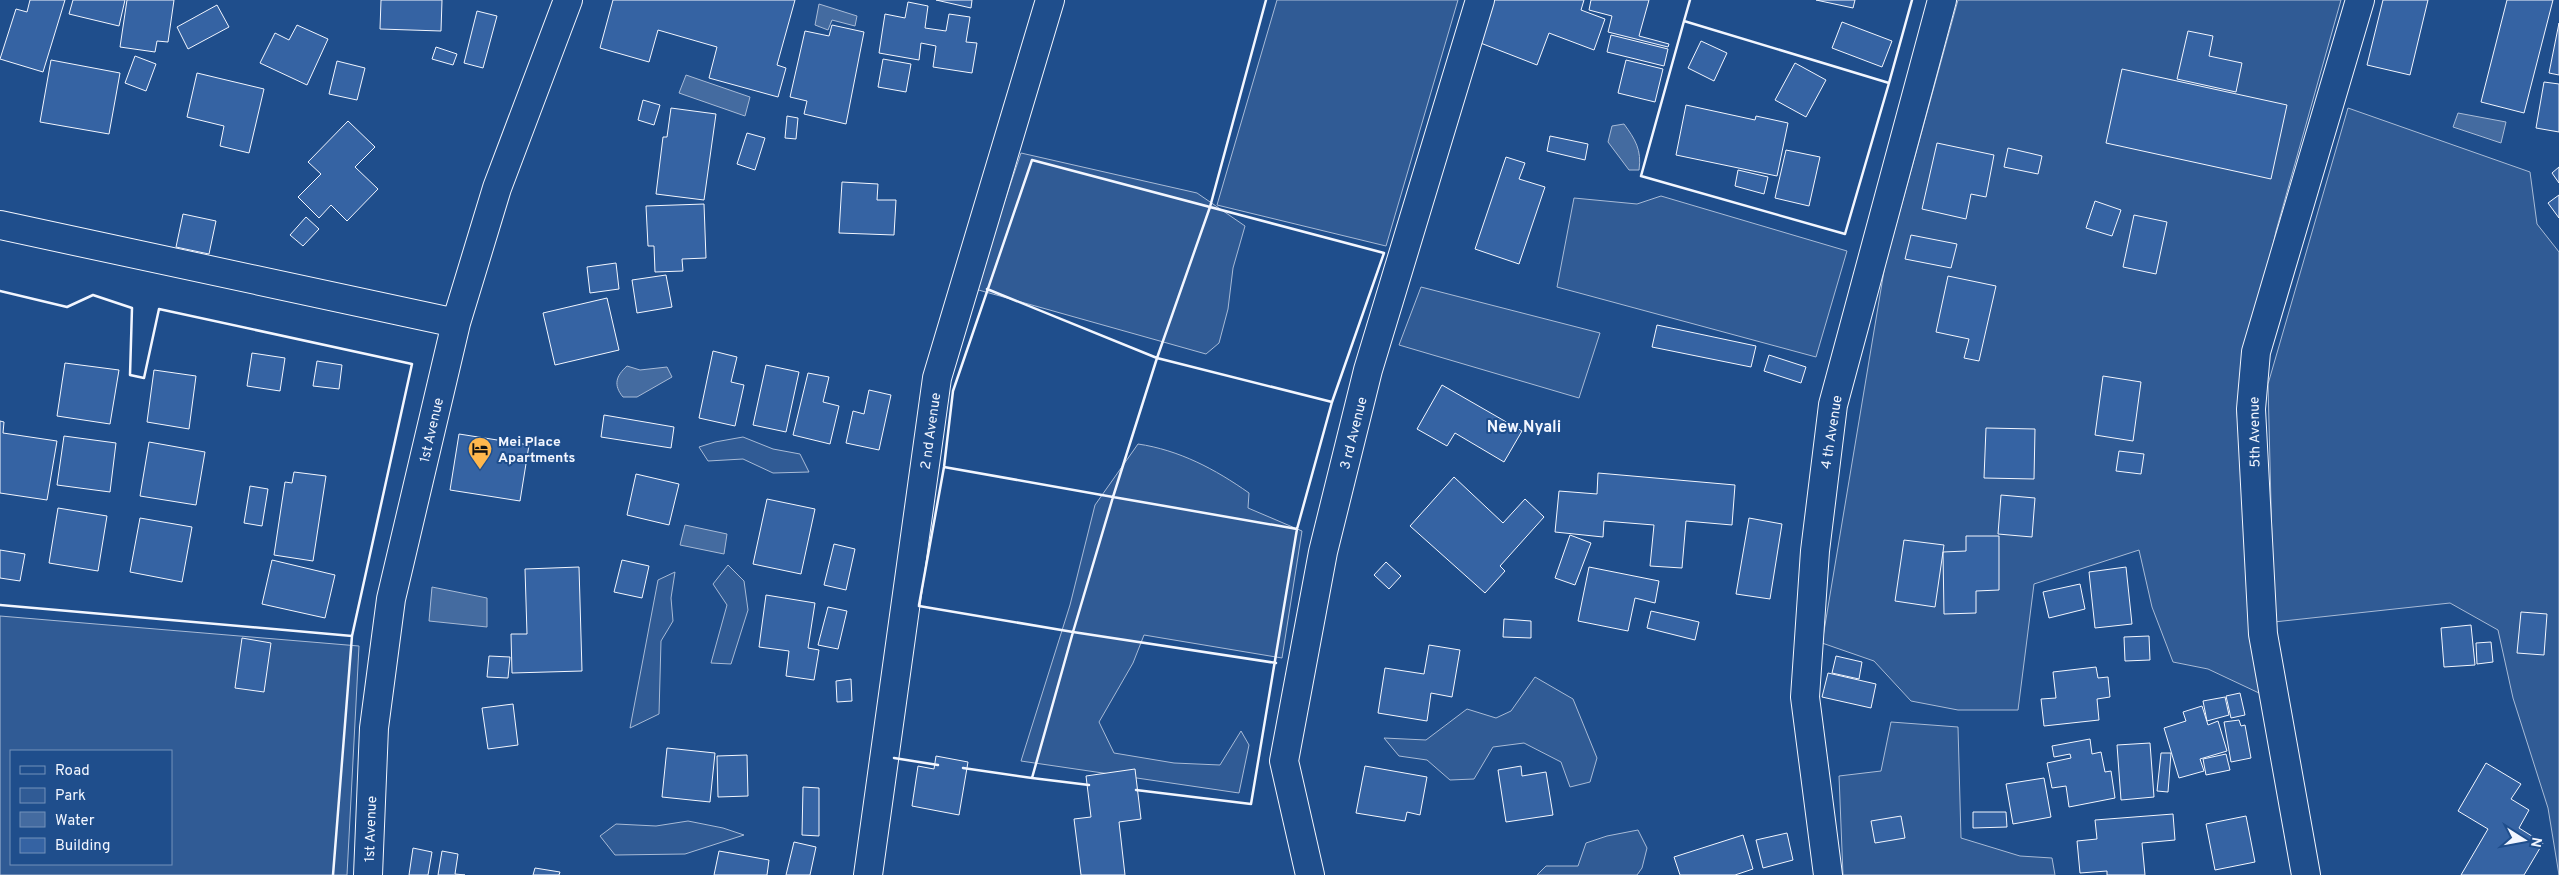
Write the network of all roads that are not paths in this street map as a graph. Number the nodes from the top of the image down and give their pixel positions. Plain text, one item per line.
1 (568, 0) edge
2 (1050, 0) edge
3 (1480, 0) edge
4 (1942, 0) edge
5 (2360, 0) edge
6 (0, 225) edge
7 (456, 323) junction
8 (368, 875) edge
9 (868, 875) edge
10 (1310, 875) edge
11 (1828, 875) edge
12 (2306, 875) edge

1 - 7 street, 1st Avenue
2 - 9 street, 2 nd Avenue
3 - 10 street, 3 rd Avenue
4 - 11 street, 4 th Avenue
5 - 12 street, 5th Avenue
6 - 7 street
7 - 8 street, 1st Avenue

